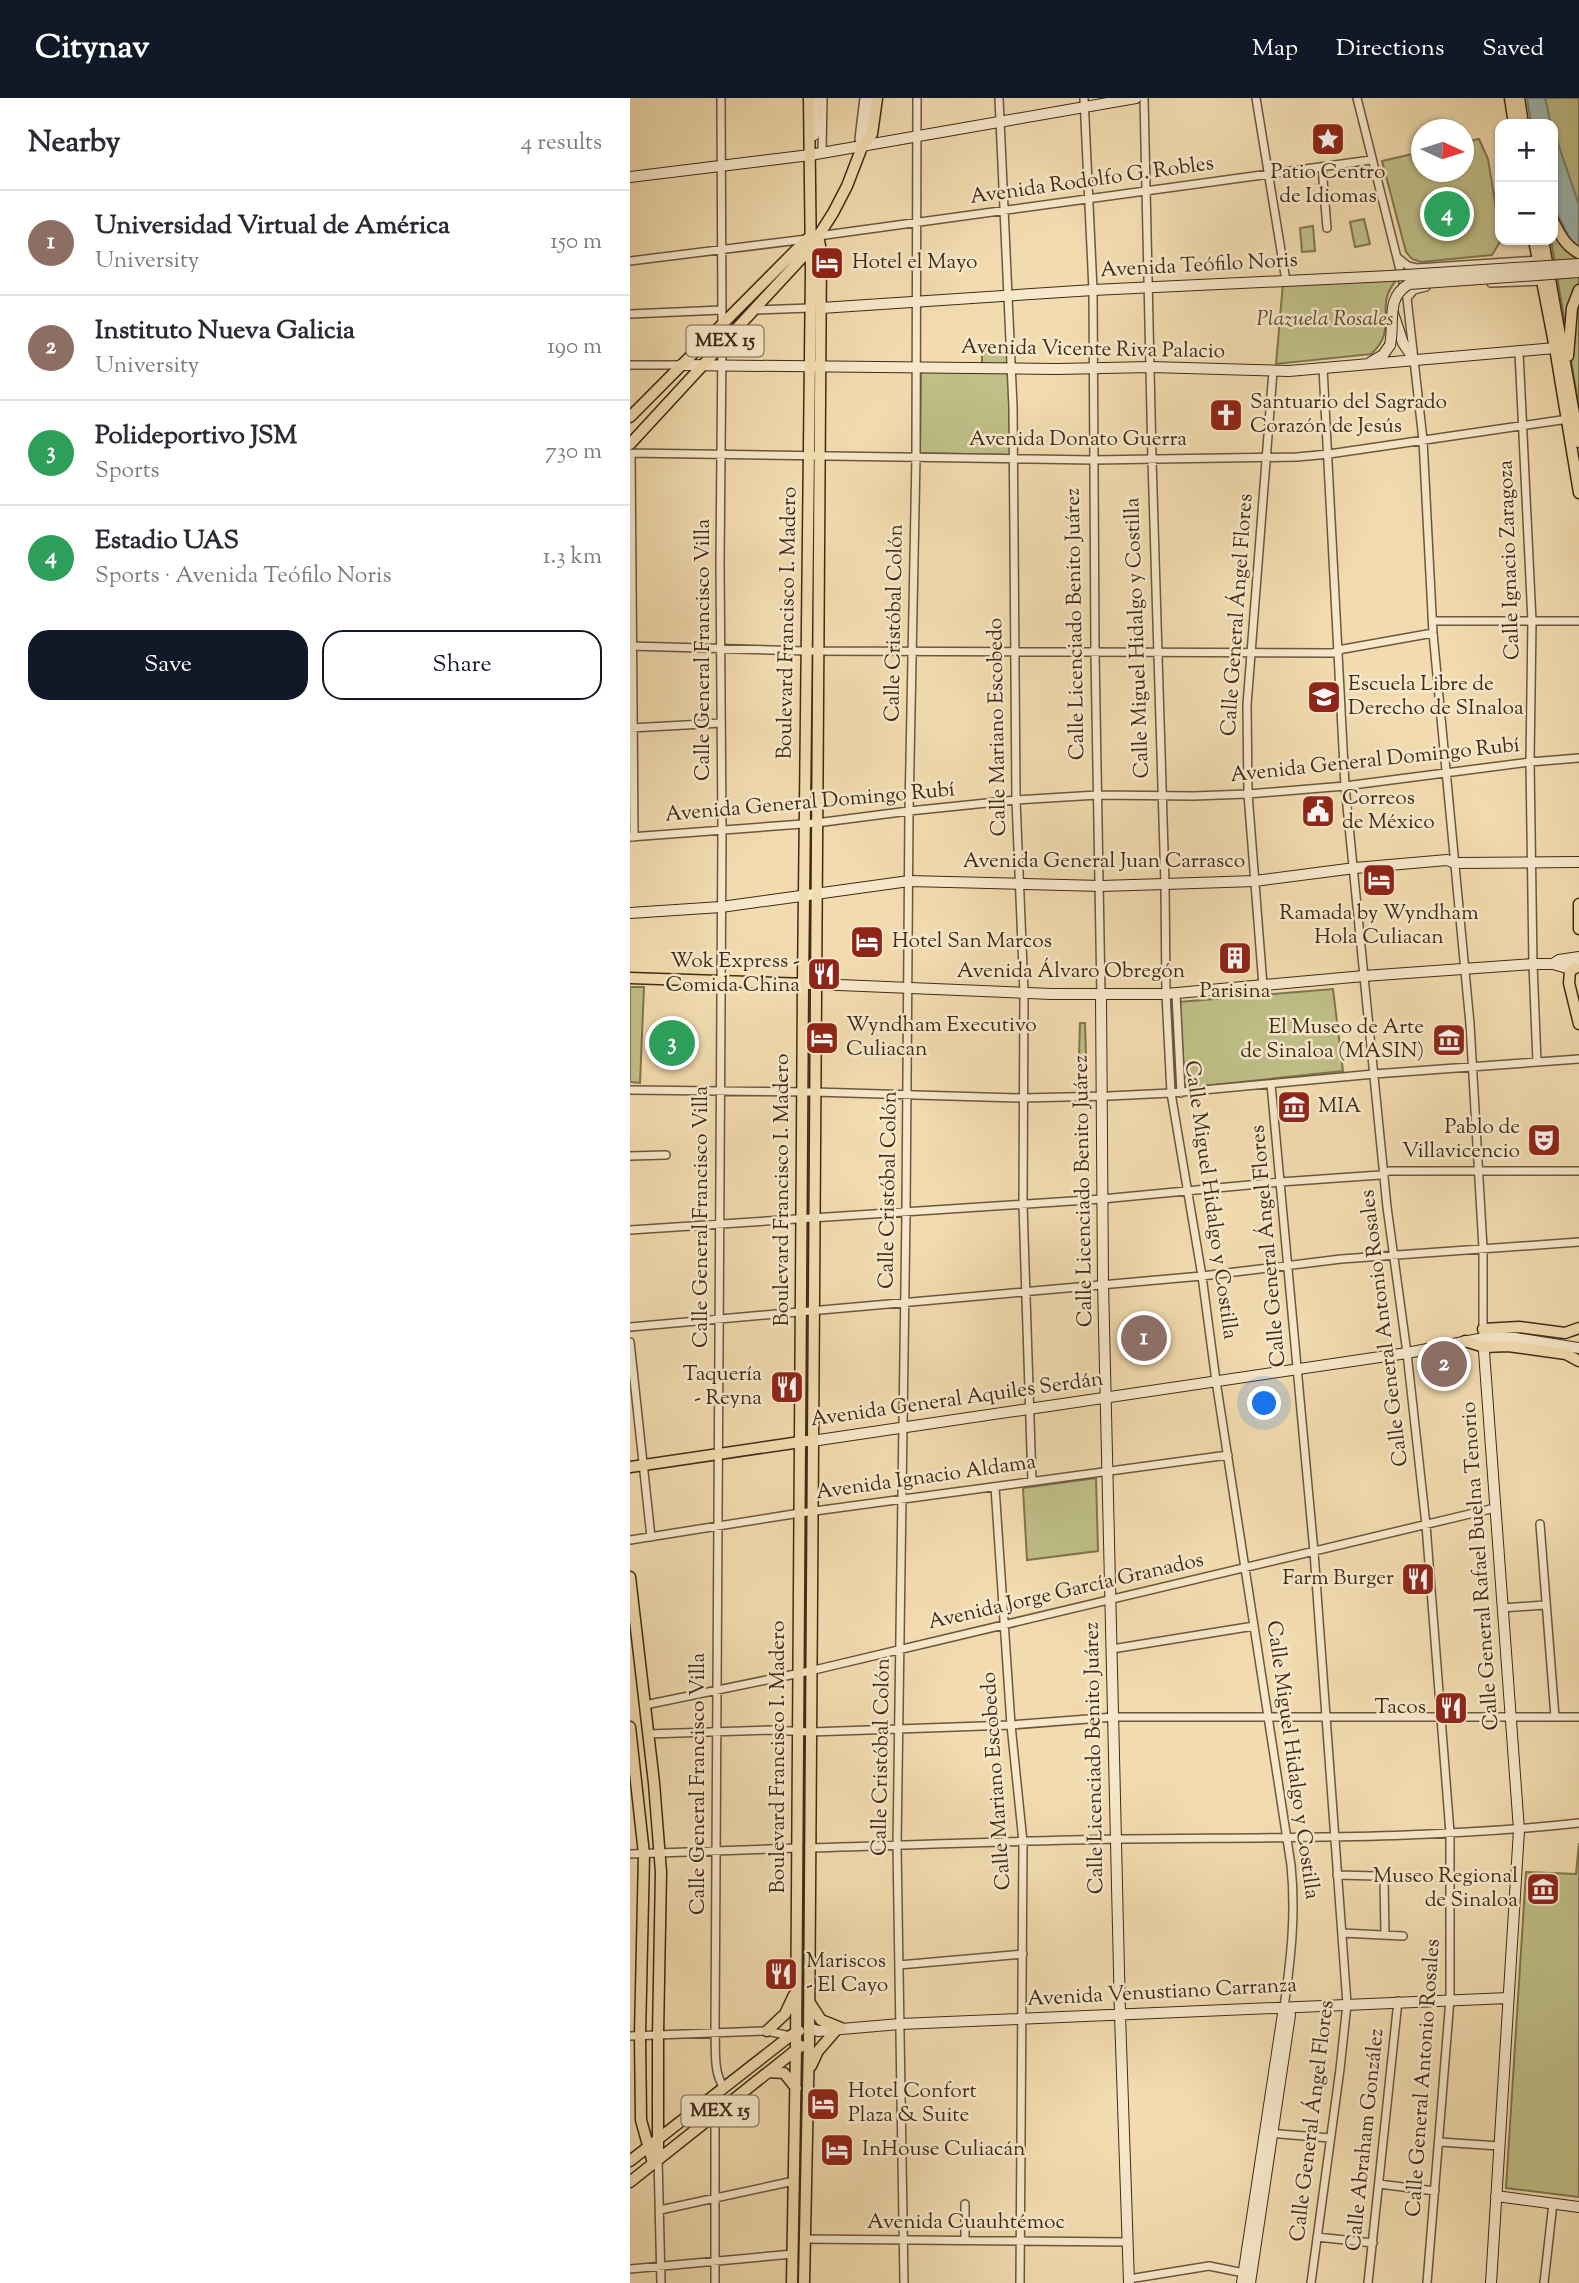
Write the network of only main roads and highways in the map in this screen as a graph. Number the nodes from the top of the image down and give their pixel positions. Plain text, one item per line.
1 (808, 98) edge
2 (815, 98) edge
3 (870, 98) edge
4 (877, 98) edge
5 (1136, 98) edge
6 (1510, 98) edge
7 (1519, 98) edge
8 (1084, 103) edge
9 (1513, 119) edge
10 (1522, 119) edge
11 (862, 147) junction
12 (810, 155) junction
13 (630, 177) edge
14 (1558, 231) edge
15 (812, 241) junction
16 (1535, 245) edge
17 (1544, 245) edge
18 (1579, 253) edge
19 (1579, 264) edge
20 (1579, 272) edge
21 (1579, 290) edge
22 (816, 308) junction
23 (1392, 309) junction
24 (1555, 348) junction
25 (1415, 361) junction
26 (681, 365) junction
27 (1357, 365) junction
28 (703, 366) junction
29 (815, 367) junction
30 (1567, 377) junction
31 (630, 417) edge
32 (1570, 419) junction
33 (1579, 442) edge
34 (630, 444) edge
35 (1579, 493) edge
36 (1579, 862) edge
37 (810, 896) junction
38 (1579, 904) edge
39 (630, 913) edge
40 (1579, 929) edge
41 (1577, 963) edge
42 (630, 978) edge
43 (809, 984) junction
44 (1101, 995) junction
45 (1579, 1024) edge
46 (1579, 1328) edge
47 (1484, 1338) junction
48 (1465, 1340) joint
49 (1579, 1348) edge
50 (1579, 1361) edge
51 (1107, 1397) junction
52 (806, 1441) junction
53 (630, 1467) edge
54 (630, 1577) edge
55 (630, 1727) edge
56 (803, 1848) junction
57 (796, 1989) junction
58 (1508, 1998) junction
59 (808, 1999) junction
60 (1284, 2007) junction
61 (1120, 2014) junction
62 (839, 2028) junction
63 (813, 2030) junction
64 (766, 2031) road end
65 (793, 2034) junction
66 (635, 2035) edge
67 (808, 2040) junction
68 (796, 2049) junction
69 (768, 2072) junction
70 (808, 2075) junction
71 (796, 2088) junction
72 (635, 2094) edge
73 (1269, 2134) junction
74 (652, 2143) junction
75 (630, 2161) edge
76 (657, 2164) junction
77 (630, 2182) edge
78 (1496, 2196) junction
79 (1579, 2207) edge
80 (1243, 2278) edge
81 (1129, 2281) edge
82 (792, 2283) edge
83 (804, 2283) edge
84 (1250, 2283) edge
85 (1491, 2283) edge

1 - 12 main road, Boulevard Francisco I. Madero
2 - 12 main road
3 - 11 main road
4 - 11 main road, MEX 15
5 - 8 main road
6 - 9 main road
7 - 10 main road
8 - 11 main road
11 - 12 main road
11 - 15 main road, MEX 15
12 - 13 main road
12 - 15 main road, Boulevard Francisco I. Madero
14 - 18 main road
15 - 22 main road, Boulevard Francisco I. Madero
15 - 26 main road, MEX 15
15 - 28 main road, MEX 15
16 - 24 main road
17 - 30 main road
19 - 22 main road, Avenida Teófilo Noris, bridge
20 - 23 main road, bridge
21 - 30 main road
22 - 29 main road, Boulevard Francisco I. Madero
23 - 25 main road
23 - 27 main road, bridge
24 - 25 main road, Avenida Vicente Riva Palacio
24 - 32 main road
25 - 27 main road, Avenida Vicente Riva Palacio
26 - 28 main road, Avenida Vicente Riva Palacio
26 - 31 main road, MEX 15
27 - 29 main road, Avenida Vicente Riva Palacio
28 - 29 main road, Avenida Vicente Riva Palacio
28 - 34 main road, MEX 15
29 - 37 main road, Boulevard Francisco I. Madero
30 - 32 main road
32 - 33 main road
32 - 35 main road
36 - 37 main road, Avenida General Juan Carrasco
37 - 39 main road, Avenida General Juan Carrasco
37 - 43 main road, Boulevard Francisco I. Madero
38 - 40 main road
41 - 44 main road, Avenida Álvaro Obregón
41 - 45 main road
42 - 43 main road, Avenida Álvaro Obregón
43 - 44 main road, Avenida Álvaro Obregón
43 - 52 main road, Boulevard Francisco I. Madero
44 - 51 main road, Calle Licenciado Benito Juárez
46 - 47 main road
47 - 48 main road
47 - 49 main road
47 - 50 main road
47 - 58 main road, Calle General Rafael Buelna Tenorio
48 - 51 main road, Avenida General Aquiles Serdán
51 - 52 main road, Avenida General Aquiles Serdán
51 - 61 main road, Calle Licenciado Benito Juárez
52 - 53 main road, Avenida General Aquiles Serdán
52 - 56 main road, Boulevard Francisco I. Madero
54 - 74 main road, MEX 15
55 - 66 main road, MEX 15
56 - 57 main road, Boulevard Francisco I. Madero
56 - 59 main road, Boulevard Francisco I. Madero
57 - 64 main road
57 - 65 main road, Boulevard Francisco I. Madero
58 - 60 main road, Avenida Venustiano Carranza
58 - 78 main road, Calle General Rafael Buelna Tenorio
59 - 62 main road
59 - 63 main road, Boulevard Francisco I. Madero
60 - 61 main road, Avenida Venustiano Carranza
60 - 73 main road, Calle Miguel Hidalgo y Costilla
61 - 62 main road, Avenida Venustiano Carranza
61 - 81 main road, Calle Licenciado Benito Juárez
62 - 63 main road, Avenida Venustiano Carranza
62 - 70 main road
63 - 65 main road, MEX 15
63 - 67 main road, Boulevard Francisco I. Madero
65 - 68 main road, Boulevard Francisco I. Madero
65 - 74 main road, MEX 15
66 - 72 main road, MEX 15
67 - 68 main road, MEX 15
67 - 70 main road, Boulevard Francisco I. Madero
68 - 69 main road, MEX 15
68 - 71 main road, Boulevard Francisco I. Madero
69 - 71 main road
69 - 76 main road, MEX 15
70 - 83 main road, Boulevard Francisco I. Madero
71 - 82 main road, Boulevard Francisco I. Madero
72 - 74 main road, MEX 15
73 - 80 main road, Calle Miguel Hidalgo y Costilla
73 - 84 main road, Calle Miguel Hidalgo y Costilla
74 - 75 main road, MEX 15
74 - 76 main road, MEX 15
76 - 77 main road, MEX 15
78 - 79 main road
78 - 85 main road, Calle General Rafael Buelna Tenorio

